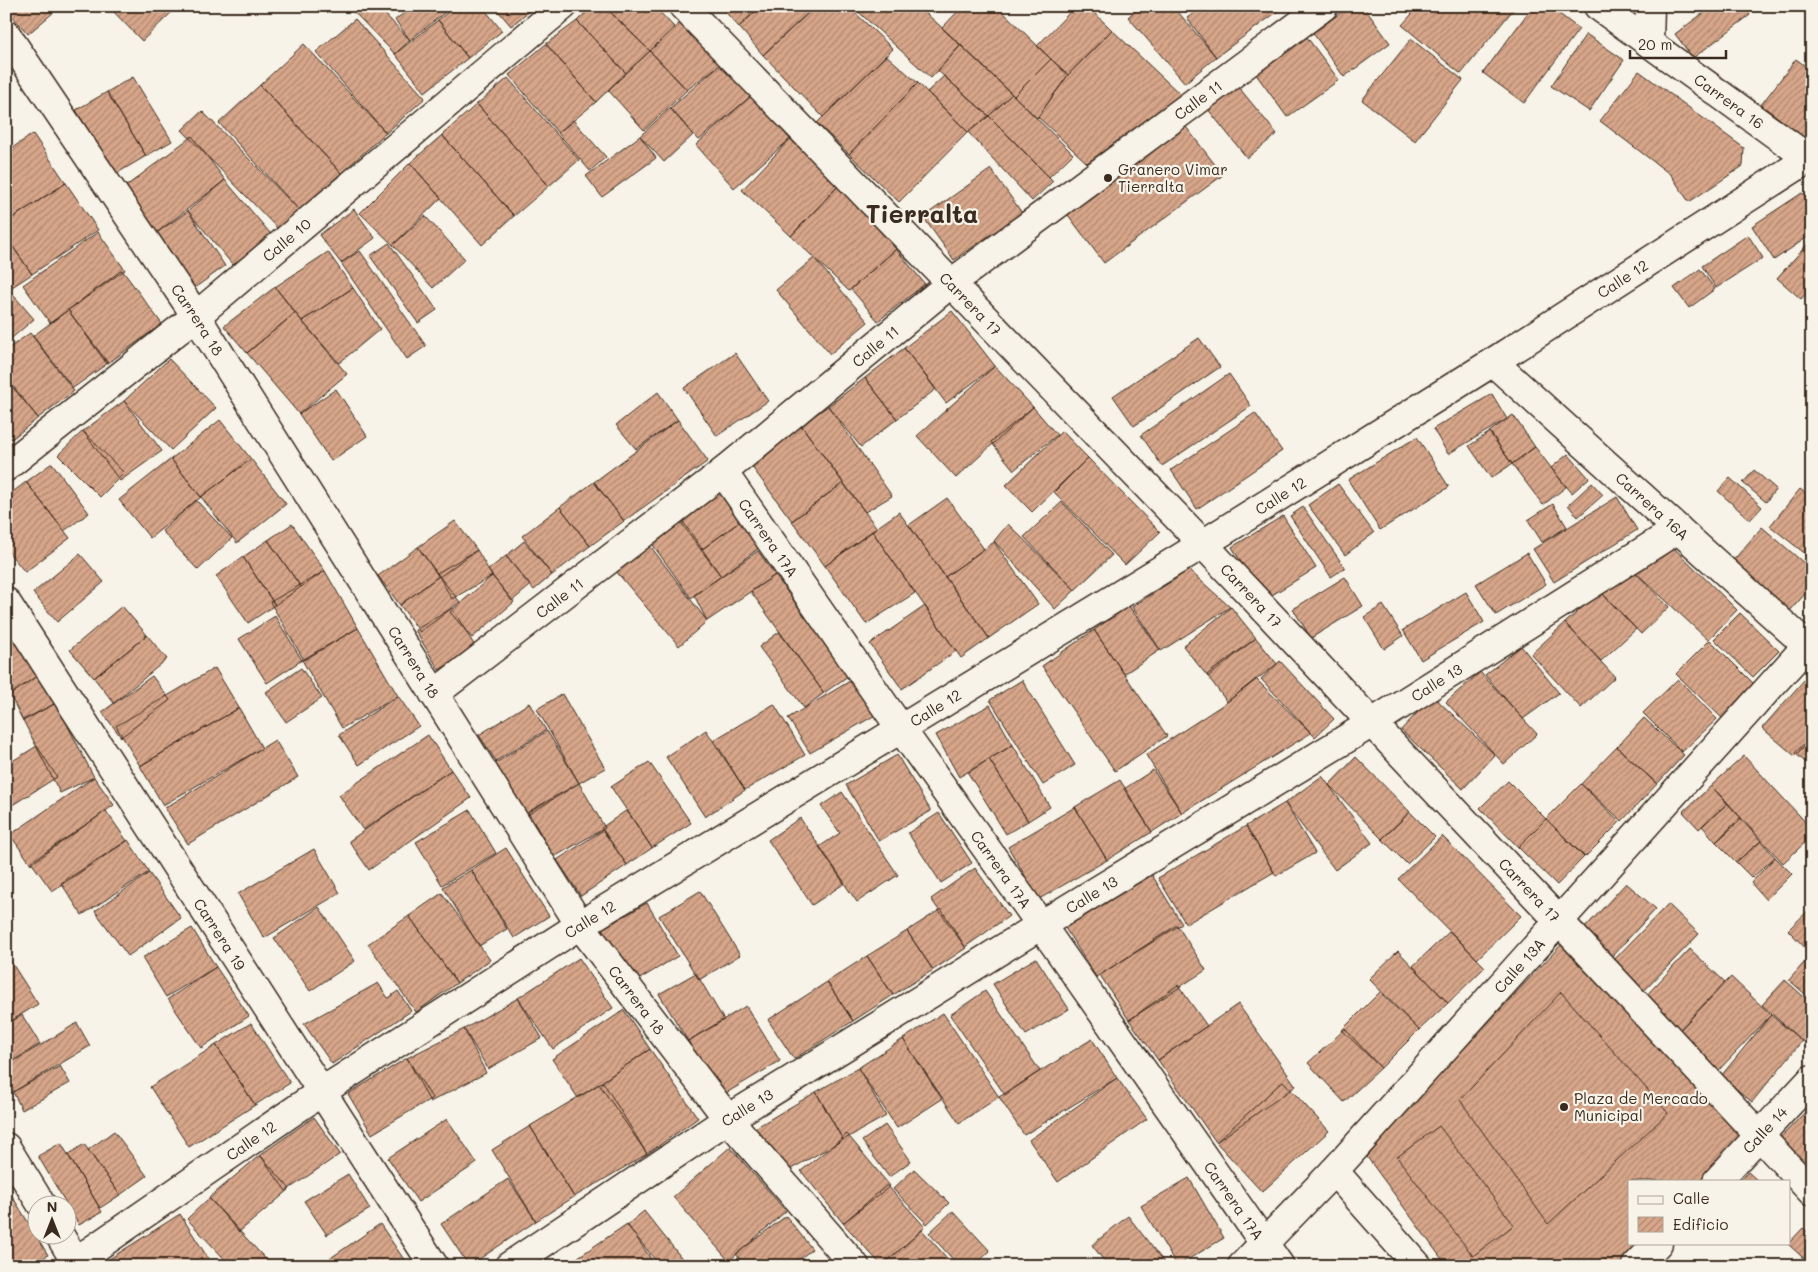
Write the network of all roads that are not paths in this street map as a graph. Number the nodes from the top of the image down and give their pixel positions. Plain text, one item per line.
1 (563, 6) edge
2 (683, 6) edge
3 (1324, 6) edge
4 (1598, 6) edge
5 (1650, 6) edge
6 (6, 34) edge
7 (1649, 43) junction
8 (1810, 160) edge
9 (950, 284) junction
10 (196, 316) junction
11 (1493, 362) junction
12 (6, 467) edge
13 (723, 472) junction
14 (1678, 529) junction
15 (1203, 544) junction
16 (6, 602) edge
17 (1810, 645) edge
18 (434, 694) junction
19 (1372, 724) junction
20 (900, 729) junction
21 (1558, 921) junction
22 (580, 925) junction
23 (1041, 925) junction
24 (1812, 1079) edge
25 (321, 1092) junction
26 (728, 1119) junction
27 (1760, 1136) junction
28 (6, 1147) edge
29 (1334, 1171) junction
30 (1718, 1180) edge
31 (1812, 1192) edge
32 (35, 1194) edge
33 (1264, 1243) junction
34 (64, 1244) edge
35 (1657, 1244) edge
36 (74, 1264) edge
37 (434, 1266) edge
38 (509, 1266) edge
39 (855, 1266) edge
40 (1242, 1266) edge
41 (1280, 1266) edge
42 (1418, 1266) edge
43 (1636, 1266) edge

1 - 10 street, Calle 10
2 - 9 street, Carrera 17
3 - 9 street, Calle 11
4 - 7 street, Carrera 16
5 - 7 street
6 - 10 street, Carrera 18
7 - 8 street, Carrera 16
8 - 11 street, Calle 12
9 - 13 street, Calle 11
9 - 15 street, Carrera 17
10 - 12 street, Calle 10
10 - 18 street, Carrera 18
11 - 14 street, Carrera 16A
11 - 15 street, Calle 12
13 - 18 street, Calle 11
13 - 20 street, Carrera 17A
14 - 17 street, Carrera 16A
14 - 19 street, Calle 13
15 - 19 street, Carrera 17
15 - 20 street, Calle 12
16 - 25 street, Carrera 19
17 - 21 street, Calle 13A
18 - 22 street, Carrera 18
19 - 21 street, Carrera 17
19 - 23 street, Calle 13
20 - 22 street, Calle 12
20 - 23 street, Carrera 17A
21 - 27 street, Carrera 17
21 - 29 street, Calle 13A
22 - 25 street, Calle 12
22 - 26 street, Carrera 18
23 - 26 street, Calle 13
23 - 33 street, Carrera 17A
24 - 27 street, Calle 14
25 - 36 street, Calle 12
25 - 37 street, Carrera 19
26 - 38 street, Calle 13
26 - 39 street, Carrera 18
27 - 30 street, Calle 14
27 - 31 street, Carrera 17
28 - 32 street
29 - 33 street, Calle 13A
29 - 42 street
33 - 40 street, Calle 13A
33 - 41 street, Carrera 17A
34 - 36 street
35 - 43 street

